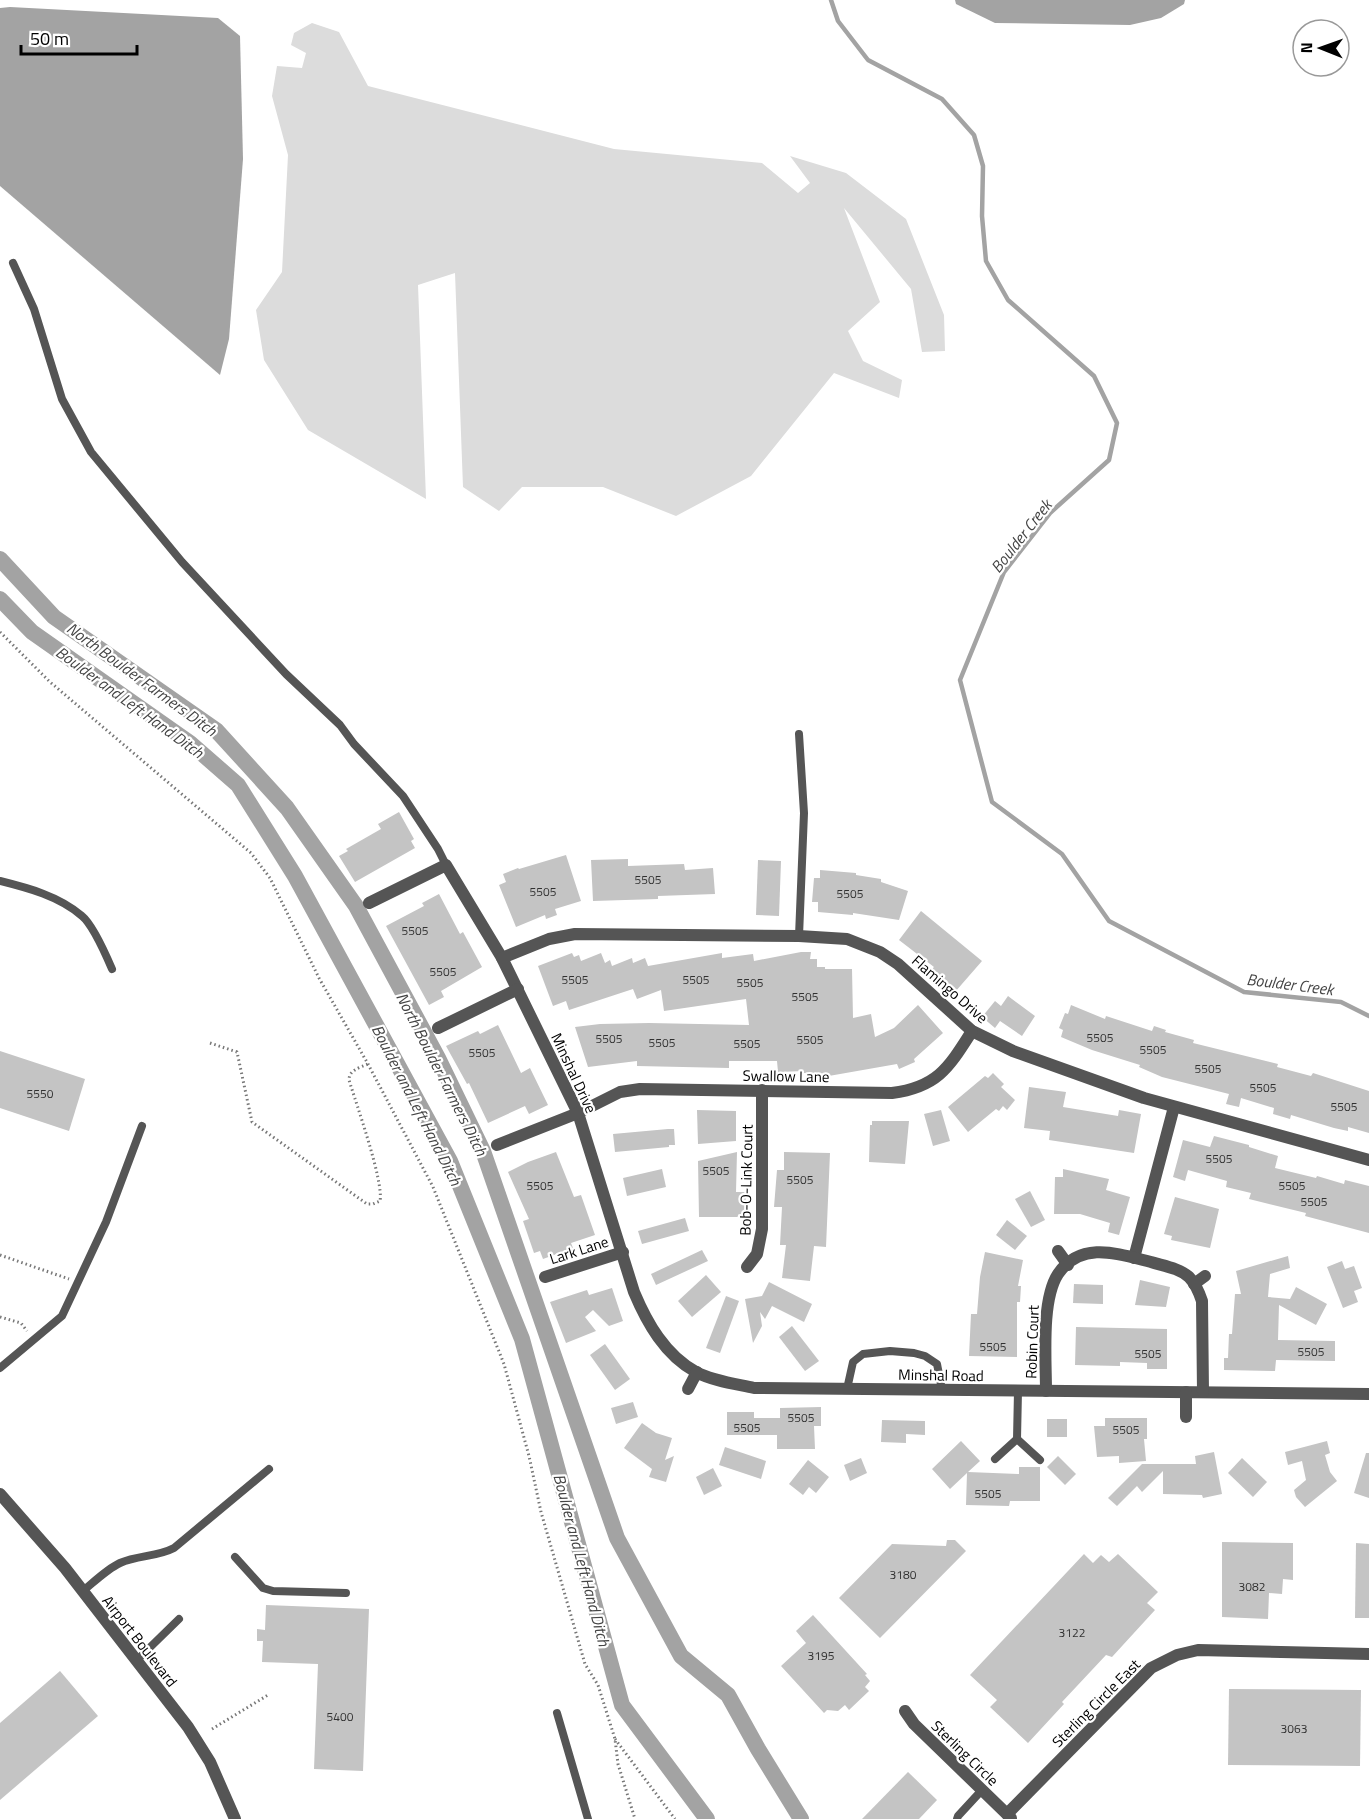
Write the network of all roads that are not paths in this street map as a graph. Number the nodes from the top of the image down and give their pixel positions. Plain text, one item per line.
1 (13, 263) dead end
2 (799, 734) dead end
3 (446, 866) junction
4 (0, 881) edge
5 (369, 903) dead end
6 (800, 936) junction
7 (502, 958) junction
8 (112, 969) dead end
9 (518, 989) junction
10 (438, 1028) dead end
11 (972, 1031) junction
12 (762, 1090) junction
13 (1174, 1107) junction
14 (578, 1113) junction
15 (142, 1126) dead end
16 (497, 1145) dead end
17 (1369, 1160) edge
18 (1058, 1251) dead end
19 (623, 1252) junction
20 (1134, 1258) junction
21 (1068, 1265) junction
22 (747, 1268) dead end
23 (1205, 1276) dead end
24 (545, 1277) dead end
25 (1194, 1284) junction
26 (0, 1368) edge
27 (697, 1372) junction
28 (688, 1389) dead end
29 (847, 1389) junction
30 (942, 1390) junction
31 (1018, 1391) junction
32 (1046, 1391) junction
33 (1186, 1392) junction
34 (1203, 1392) junction
35 (1369, 1394) edge
36 (1186, 1417) dead end
37 (1017, 1439) junction
38 (995, 1459) dead end
39 (1040, 1460) dead end
40 (269, 1469) dead end
41 (0, 1494) edge
42 (234, 1557) dead end
43 (83, 1592) junction
44 (346, 1593) dead end
45 (179, 1619) dead end
46 (1369, 1654) edge
47 (136, 1661) junction
48 (905, 1711) dead end
49 (557, 1713) dead end
50 (982, 1790) junction
51 (1009, 1817) edge
52 (235, 1819) edge
53 (588, 1819) edge
54 (957, 1819) edge

1 - 3 lane
2 - 6 lane
3 - 5 street
3 - 7 street, Minshal Drive
4 - 8 lane
6 - 7 street, Flamingo Drive
6 - 11 street, Flamingo Drive
7 - 9 street, Minshal Drive
9 - 10 street
9 - 14 street, Minshal Drive
11 - 12 street, Swallow Lane
11 - 13 street, Flamingo Drive
12 - 14 street, Swallow Lane
12 - 22 street, Bob-O-Link Court
13 - 17 street, Flamingo Drive
13 - 20 street
14 - 16 street, Swallow Lane
14 - 19 street, Minshal Drive
15 - 26 lane
18 - 21 street
19 - 24 street, Lark Lane
19 - 27 street, Minshal Drive
20 - 21 street, Robin Court
20 - 25 street, Robin Court
21 - 32 street, Robin Court
23 - 25 street
25 - 34 street
27 - 28 street
27 - 29 street, Minshal Road
29 - 30 street, Minshal Road
29 - 30 lane
30 - 31 street, Minshal Road
31 - 32 street, Minshal Road
31 - 37 lane
32 - 33 street, Minshal Road
33 - 34 street, Minshal Road
33 - 36 street
34 - 35 street, Minshal Road
37 - 38 lane
37 - 39 lane
40 - 43 lane
41 - 43 street, Airport Boulevard
42 - 44 lane
43 - 47 street, Airport Boulevard
45 - 47 lane
46 - 51 street, Sterling Circle East
47 - 52 street, Airport Boulevard
48 - 50 street, Sterling Circle
49 - 53 lane
50 - 51 street, Sterling Circle
50 - 54 lane

